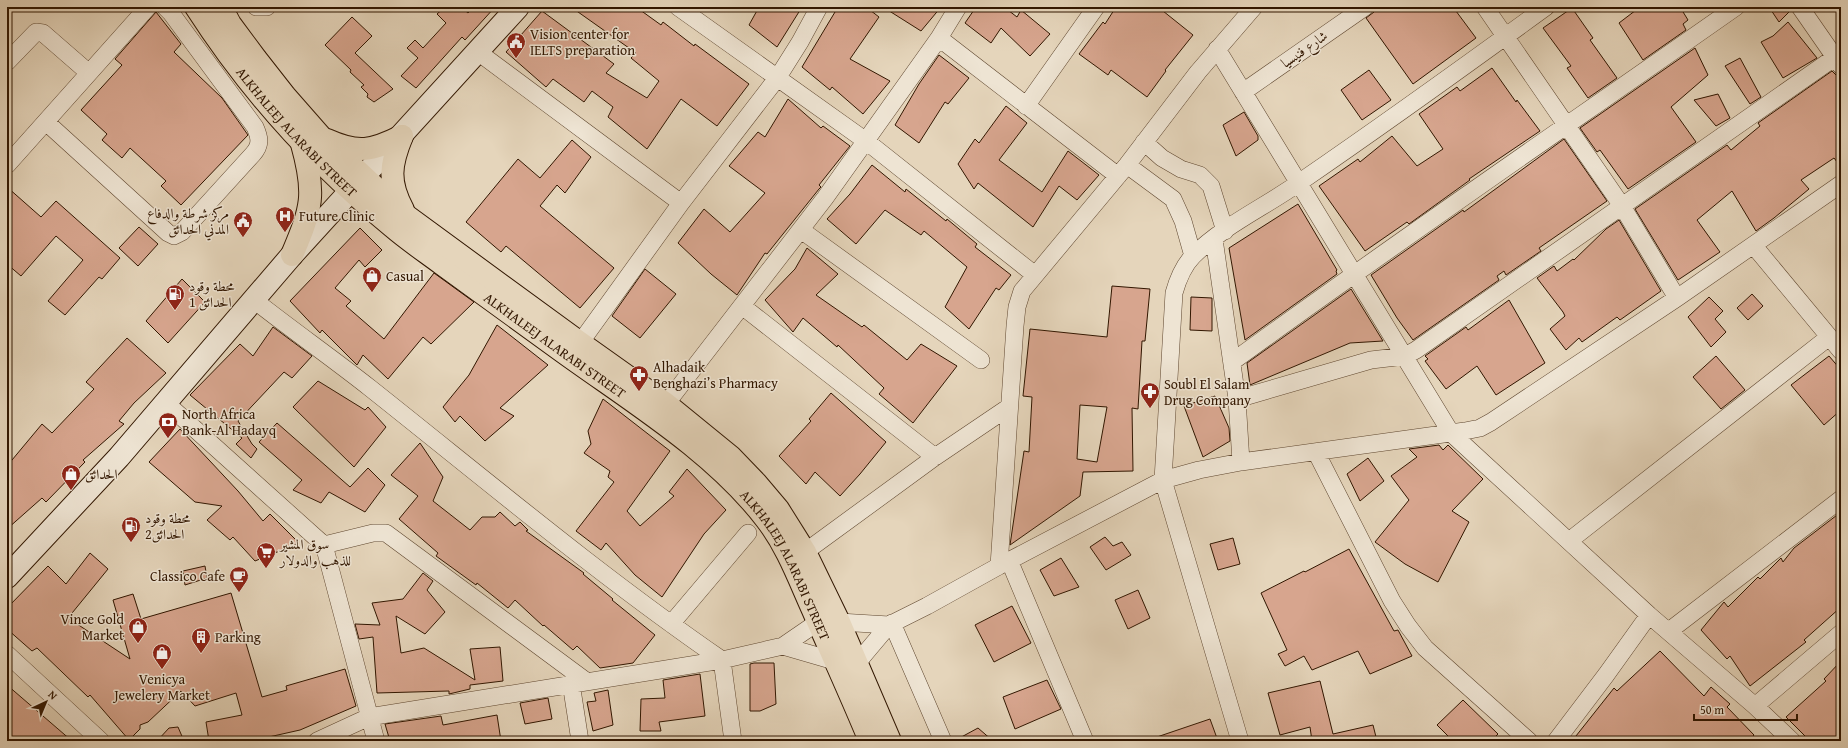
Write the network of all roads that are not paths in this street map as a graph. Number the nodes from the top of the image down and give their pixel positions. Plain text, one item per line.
1 (148, 7) edge
2 (164, 7) edge
3 (196, 7) edge
4 (221, 7) edge
5 (256, 7) edge
6 (267, 7) edge
7 (518, 7) edge
8 (678, 7) edge
9 (819, 7) edge
10 (958, 7) edge
11 (1096, 7) edge
12 (1254, 7) edge
13 (1365, 7) edge
14 (1485, 7) edge
15 (1546, 7) edge
16 (1736, 7) edge
17 (1800, 7) edge
18 (1505, 37) junction
19 (939, 38) junction
20 (1217, 49) junction
21 (478, 52) junction
22 (1839, 59) edge
23 (7, 62) edge
24 (89, 73) junction
25 (778, 77) junction
26 (1242, 92) junction
27 (1026, 106) junction
28 (46, 122) junction
29 (1567, 126) junction
30 (402, 136) junction
31 (311, 140) junction
32 (866, 141) junction
33 (1144, 142) junction
34 (7, 165) edge
35 (1123, 170) junction
36 (1298, 183) junction
37 (1841, 184) edge
38 (357, 185) junction
39 (681, 203) junction
40 (1622, 206) junction
41 (405, 215) junction
42 (801, 230) junction
43 (1220, 235) junction
44 (1754, 246) junction
45 (292, 255) junction
46 (1193, 256) junction
47 (1353, 274) junction
48 (1035, 275) junction
49 (1677, 298) junction
50 (254, 300) junction
51 (742, 306) junction
52 (1829, 336) junction
53 (580, 343) junction
54 (1841, 351) edge
55 (1405, 356) junction
56 (981, 360) dead end
57 (1232, 362) junction
58 (1237, 399) junction
59 (166, 403) junction
60 (666, 404) junction
61 (1009, 407) junction
62 (1451, 433) junction
63 (1316, 452) junction
64 (935, 457) junction
65 (1241, 462) junction
66 (1163, 480) junction
67 (1841, 499) edge
68 (748, 533) dead end
69 (1569, 541) junction
70 (324, 545) junction
71 (805, 552) junction
72 (1004, 563) junction
73 (7, 577) edge
74 (1649, 615) junction
75 (829, 622) junction
76 (671, 624) junction
77 (890, 624) junction
78 (1669, 631) junction
79 (1841, 633) edge
80 (784, 646) junction
81 (7, 654) edge
82 (722, 660) junction
83 (847, 663) junction
84 (578, 682) junction
85 (1755, 706) junction
86 (369, 717) junction
87 (1558, 740) edge
88 (101, 741) edge
89 (316, 741) edge
90 (376, 741) edge
91 (580, 741) edge
92 (733, 741) edge
93 (870, 741) edge
94 (890, 741) edge
95 (943, 741) edge
96 (1084, 741) edge
97 (1240, 741) edge
98 (1529, 741) edge
99 (1792, 741) edge

1 - 24 street
2 - 28 street
3 - 31 main road, ALKHALEEJ ALARABI STREET
4 - 31 main road, ALKHALEEJ ALARABI STREET
5 - 6 street
7 - 21 main road
8 - 25 street
9 - 25 street
10 - 19 street
11 - 27 street
12 - 20 street
13 - 26 street, شارع فنيسيا
14 - 18 street
15 - 18 street
16 - 29 street
17 - 22 street
18 - 29 street
18 - 36 street
19 - 27 street
19 - 32 street
20 - 26 street
20 - 33 street
21 - 30 main road
21 - 39 street
22 - 40 street
23 - 24 street
24 - 28 street
25 - 32 street
25 - 39 street
26 - 36 street
27 - 35 street
28 - 34 street
29 - 40 street
29 - 47 street
30 - 31 main road
30 - 38 main road
30 - 41 main road
31 - 38 main road, ALKHALEEJ ALARABI STREET
31 - 45 main road
32 - 42 street
32 - 48 street
33 - 35 street
33 - 43 street
35 - 46 street
35 - 48 street
36 - 43 street
36 - 47 street
37 - 44 street
38 - 41 main road, ALKHALEEJ ALARABI STREET
38 - 45 main road
38 - 75 main road, ALKHALEEJ ALARABI STREET
39 - 53 street
40 - 49 street
40 - 55 street
41 - 53 main road, ALKHALEEJ ALARABI STREET
42 - 51 street
42 - 56 street
43 - 46 street
43 - 57 street
44 - 49 street
44 - 52 street
45 - 50 main road
46 - 66 street
47 - 55 street
47 - 57 street
48 - 61 street
49 - 62 street
50 - 59 main road
50 - 76 street
51 - 60 street
51 - 64 street
52 - 54 street
52 - 69 street
53 - 60 main road, ALKHALEEJ ALARABI STREET
55 - 58 street
55 - 62 street
57 - 58 street
58 - 65 street
59 - 70 street
59 - 73 main road
60 - 71 main road, ALKHALEEJ ALARABI STREET
61 - 64 street
61 - 72 street
62 - 63 street
62 - 69 street
63 - 65 street
63 - 98 street
64 - 71 street
65 - 66 street
66 - 72 street
66 - 97 street
67 - 78 street
68 - 76 street
69 - 74 street
70 - 84 street
70 - 86 street
71 - 75 main road, ALKHALEEJ ALARABI STREET
72 - 77 street
72 - 96 street
74 - 78 street
74 - 87 street
75 - 77 street
75 - 80 street
75 - 83 main road, ALKHALEEJ ALARABI STREET
76 - 82 street
77 - 83 street
77 - 95 street
78 - 85 street
79 - 85 street
80 - 82 street
80 - 83 street
81 - 88 street
82 - 84 street
82 - 92 street
83 - 93 main road, ALKHALEEJ ALARABI STREET
83 - 94 main road, ALKHALEEJ ALARABI STREET
84 - 86 street
84 - 91 street
85 - 99 street
86 - 89 street
86 - 90 street

